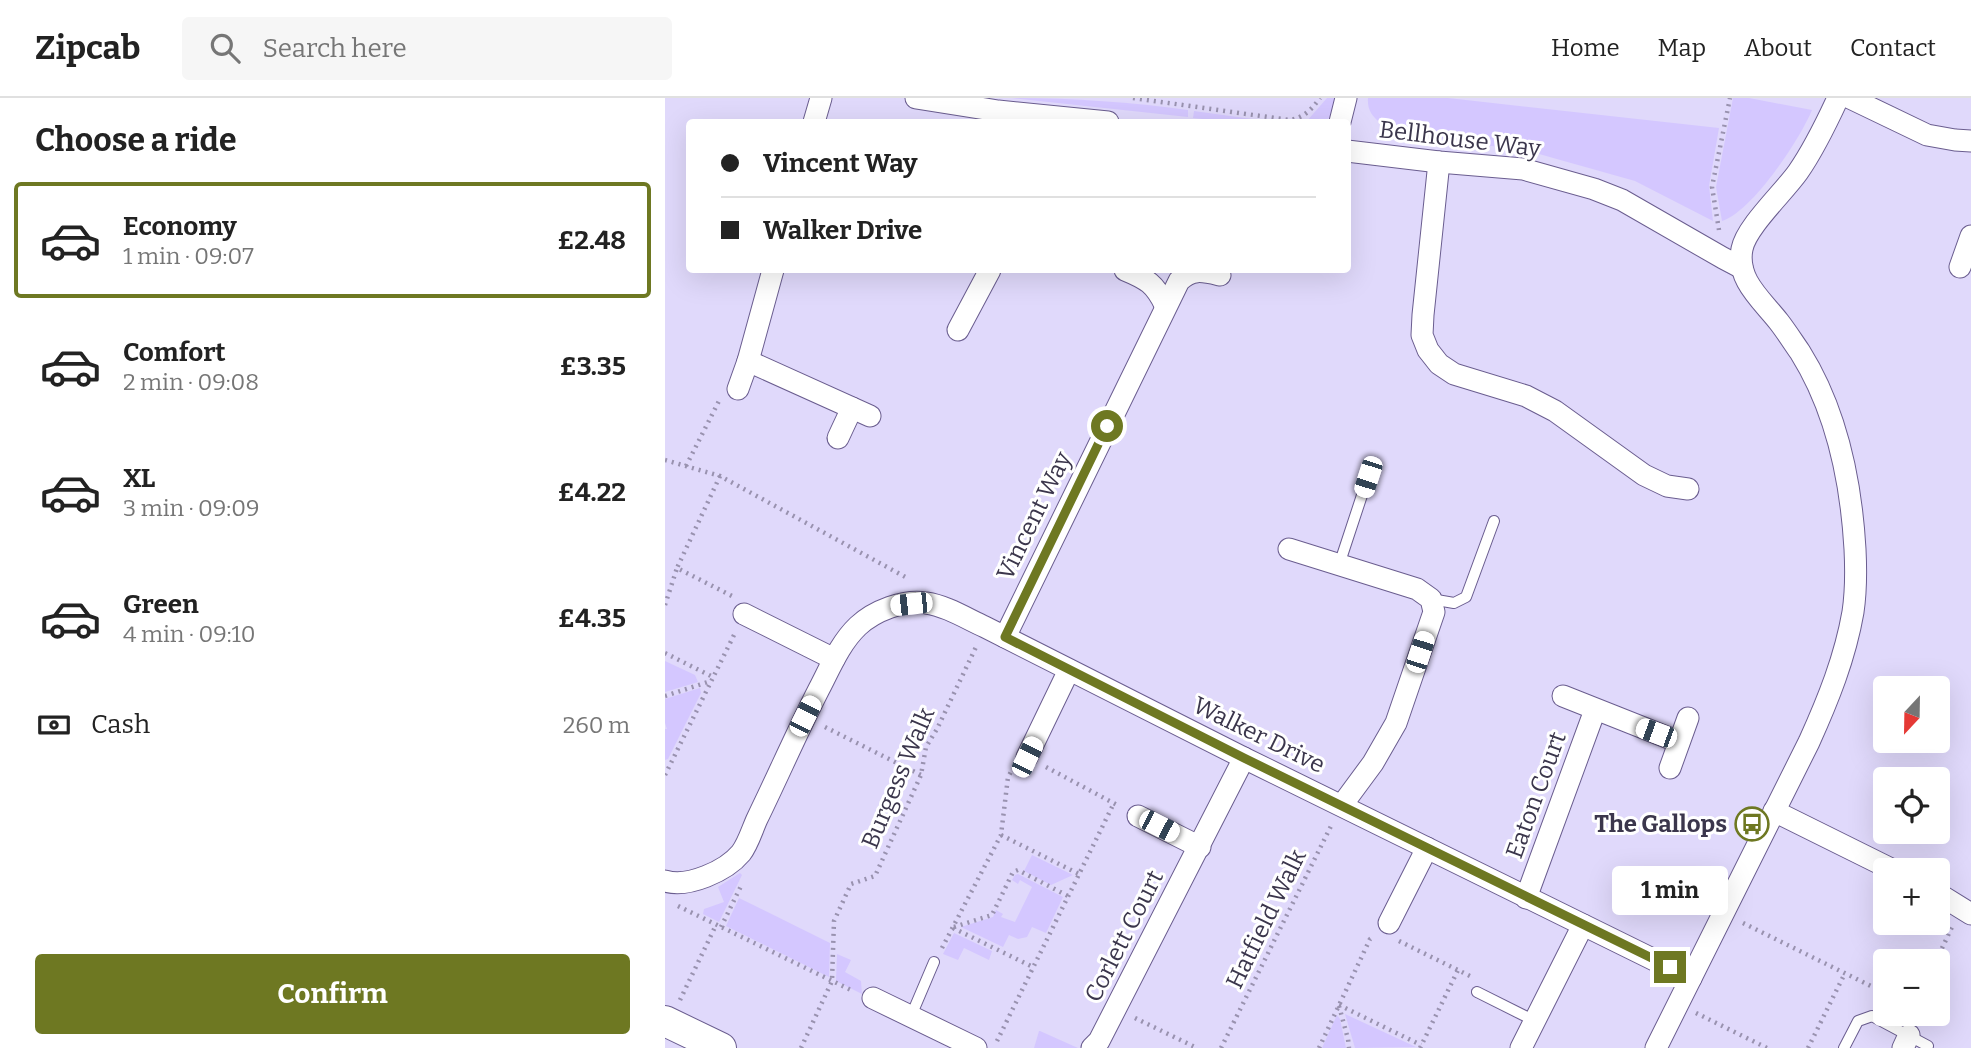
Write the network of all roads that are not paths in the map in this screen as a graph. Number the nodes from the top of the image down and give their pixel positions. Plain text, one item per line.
1 (821, 98) edge
2 (916, 98) edge
3 (1346, 98) edge
4 (1838, 98) edge
5 (1850, 98) edge
6 (815, 119) edge
7 (1078, 119) edge
8 (1341, 119) edge
9 (1971, 141) edge
10 (1351, 151) edge
11 (1439, 162) junction
12 (1971, 236) edge
13 (1732, 263) junction
14 (1960, 267) dead end
15 (772, 273) edge
16 (988, 273) edge
17 (1133, 273) edge
18 (1187, 273) edge
19 (1212, 273) edge
20 (1220, 275) dead end
21 (1165, 305) junction
22 (958, 330) dead end
23 (748, 361) junction
24 (738, 388) road end
25 (838, 438) dead end
26 (1368, 477) dead end
27 (1688, 489) dead end
28 (1494, 521) dead end
29 (1289, 549) dead end
30 (1339, 565) junction
31 (1431, 599) junction
32 (744, 614) road end
33 (1005, 637) junction
34 (834, 659) junction
35 (1069, 670) junction
36 (1563, 696) dead end
37 (1595, 710) junction
38 (1688, 718) dead end
39 (1679, 742) junction
40 (1027, 757) road end
41 (1244, 758) junction
42 (1670, 768) dead end
43 (1342, 805) junction
44 (1775, 811) junction
45 (1138, 816) road end
46 (1200, 847) junction
47 (1427, 848) junction
48 (1873, 860) edge
49 (669, 883) edge
50 (1526, 898) junction
51 (1950, 901) edge
52 (1967, 911) edge
53 (1389, 923) road end
54 (1583, 925) junction
55 (934, 962) road end
56 (1691, 978) junction
57 (1476, 992) road end
58 (873, 998) road end
59 (911, 1016) junction
60 (1535, 1021) junction
61 (667, 1022) edge
62 (1913, 1043) edge
63 (721, 1048) edge
64 (976, 1048) edge
65 (1092, 1048) edge
66 (1521, 1048) edge
67 (1656, 1048) edge
68 (1844, 1048) edge

1 - 6 street
2 - 7 street
3 - 8 street
4 - 13 street
5 - 9 street
10 - 11 street, Bellhouse Way
11 - 13 street, Bellhouse Way
11 - 27 street
12 - 14 street
13 - 44 street
15 - 23 street
16 - 22 street
17 - 21 street
18 - 21 street, Vincent Way
19 - 20 street, Vincent Way
21 - 33 street, Vincent Way
23 - 24 street
23 - 25 street
26 - 30 lane
28 - 31 lane
29 - 30 street
30 - 31 street
31 - 43 street
32 - 34 street
33 - 34 street, Walker Drive
33 - 35 street, Walker Drive
34 - 49 street, Walker Drive
35 - 40 street
35 - 41 street, Walker Drive
36 - 37 street, Eaton Court
37 - 39 street, Eaton Court
37 - 50 street, Eaton Court
38 - 39 street
39 - 42 street
41 - 43 street, Walker Drive
41 - 46 street, Corlett Court
43 - 47 street, Walker Drive
44 - 48 street
44 - 56 street
45 - 46 street
46 - 65 street, Corlett Court
47 - 50 street, Walker Drive
47 - 53 street
50 - 54 street, Walker Drive
51 - 52 street
54 - 56 street, Walker Drive
54 - 60 street
55 - 59 lane
56 - 67 street
57 - 60 lane
58 - 59 street
59 - 64 street
60 - 66 street
61 - 63 street
62 - 68 lane

